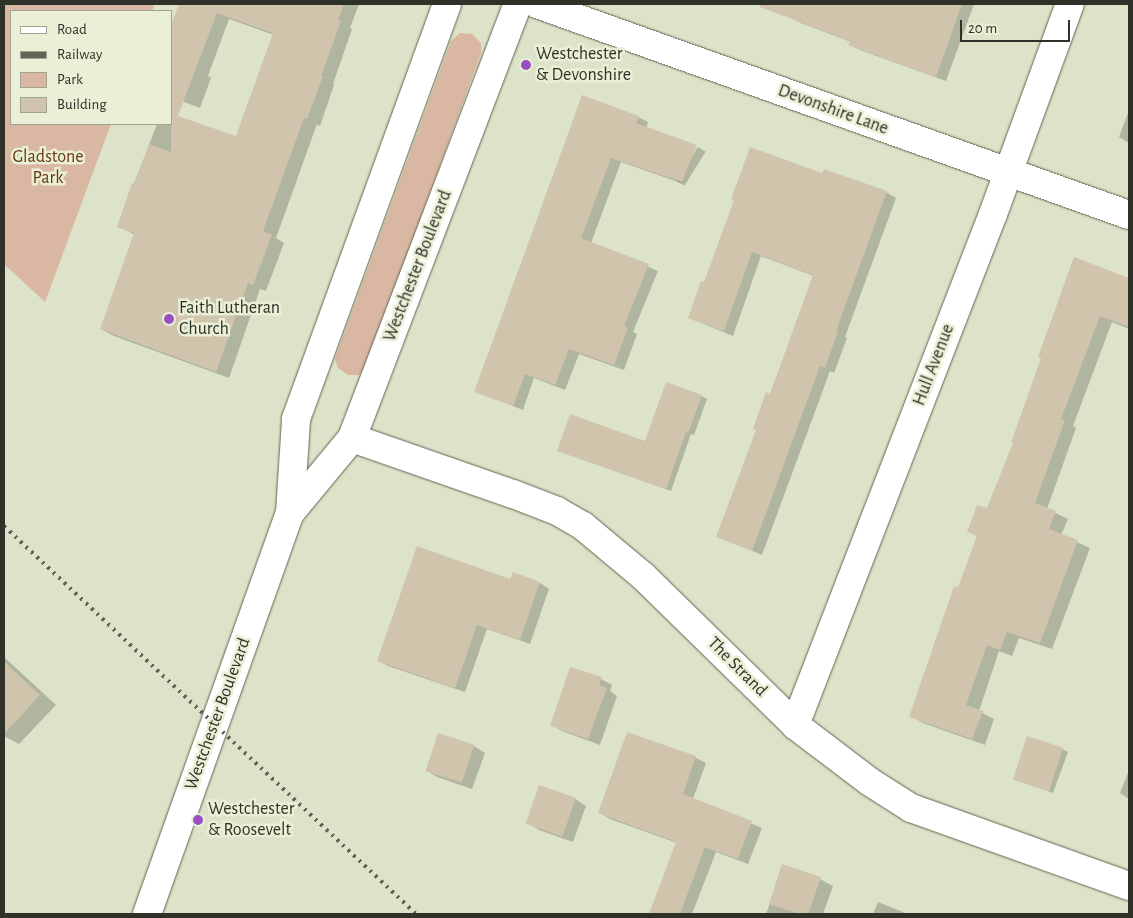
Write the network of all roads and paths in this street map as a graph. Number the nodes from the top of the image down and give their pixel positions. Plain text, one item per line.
1 (447, 4) edge
2 (518, 4) edge
3 (537, 4) edge
4 (1070, 4) edge
5 (1009, 172) junction
6 (1129, 215) edge
7 (352, 438) junction
8 (290, 513) junction
9 (795, 725) junction
10 (1129, 886) edge
11 (147, 914) edge

1 - 8 street, Westchester Boulevard
2 - 7 street, Westchester Boulevard
3 - 5 street, Devonshire Lane
4 - 5 street, Hull Avenue
5 - 6 street, Devonshire Lane
5 - 9 street, Hull Avenue
7 - 8 street, Westchester Boulevard
7 - 9 street, The Strand
8 - 11 street, Westchester Boulevard
9 - 10 street, The Strand

